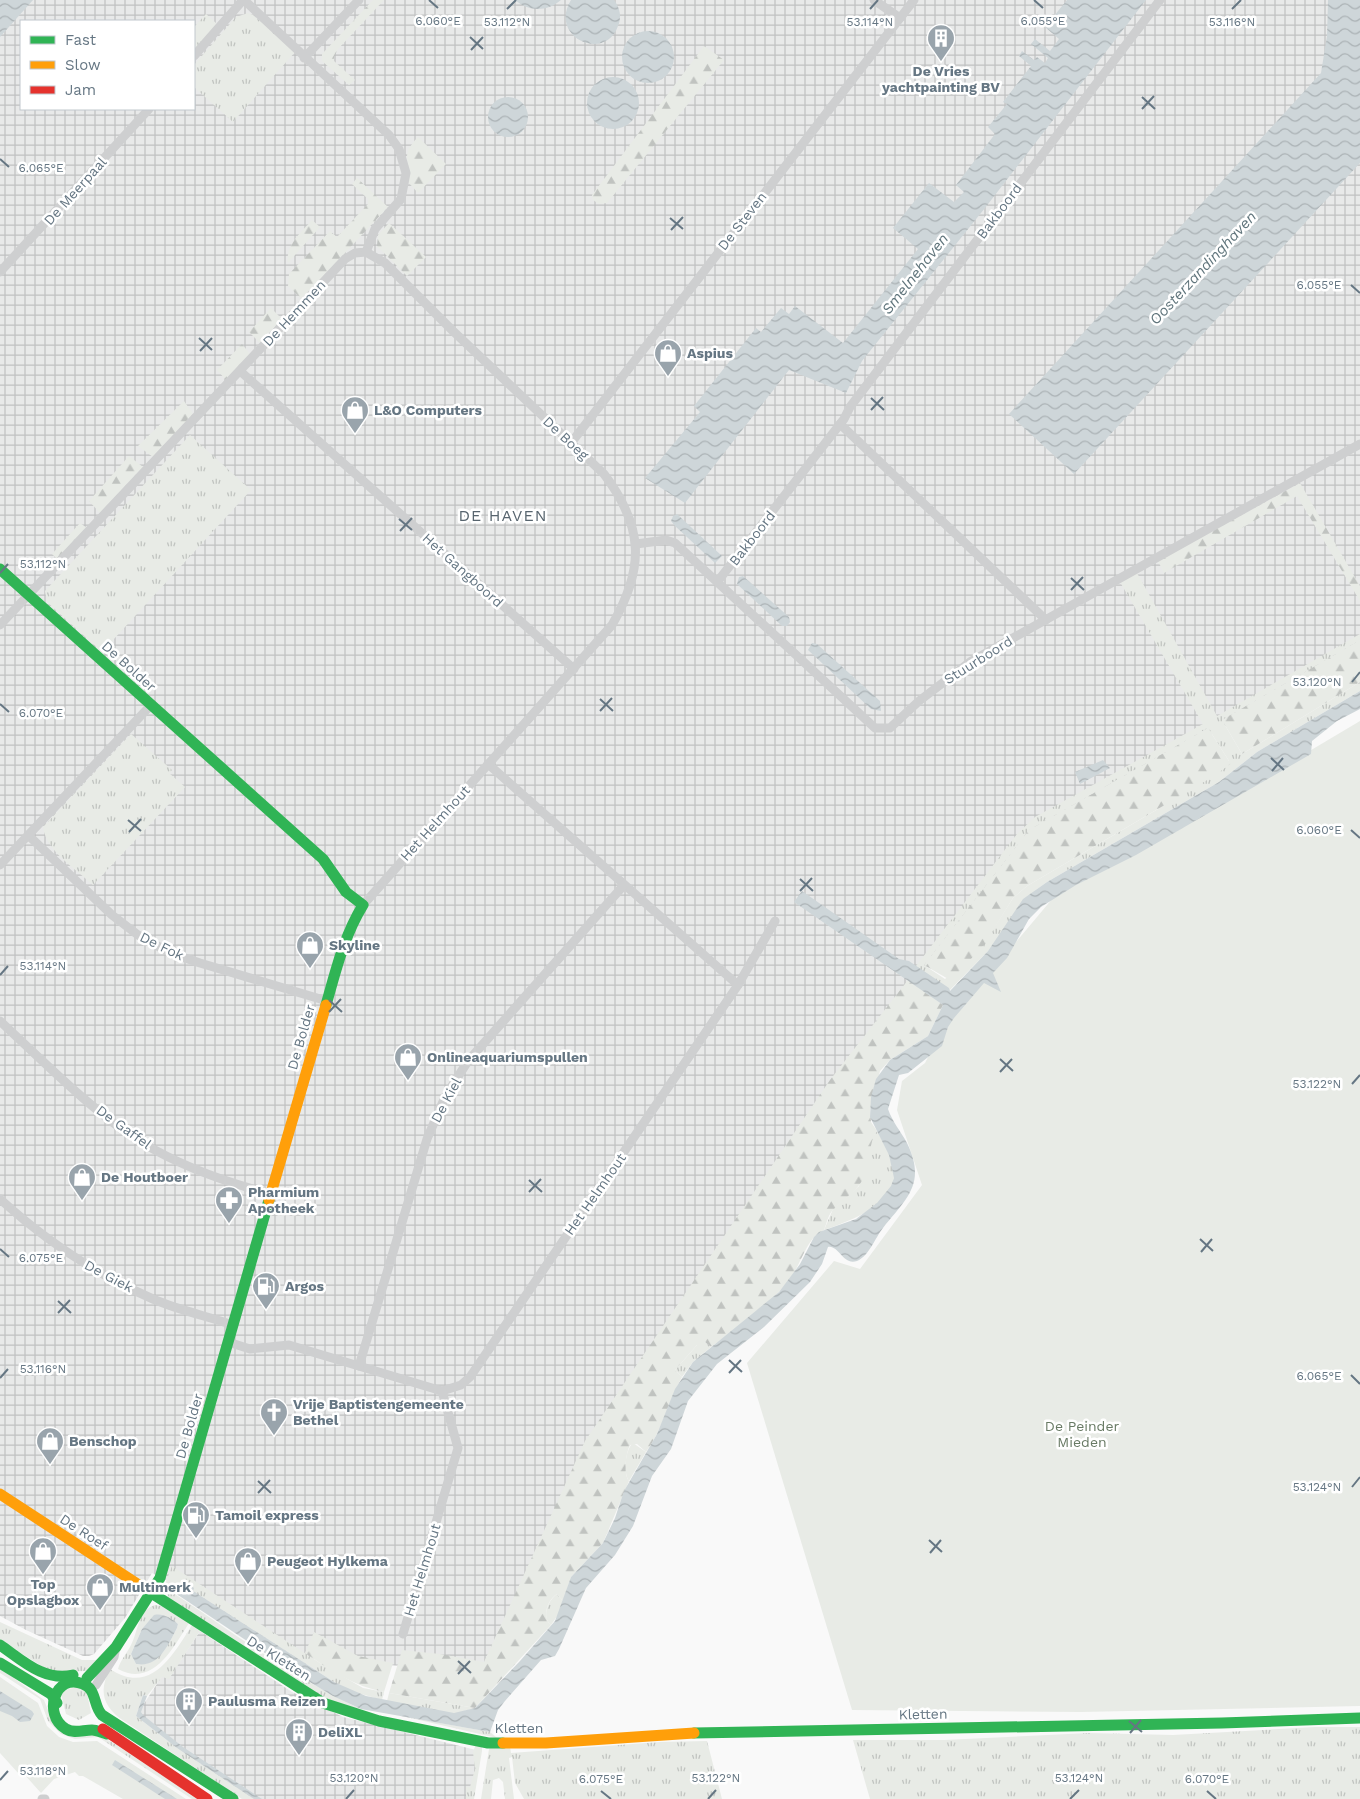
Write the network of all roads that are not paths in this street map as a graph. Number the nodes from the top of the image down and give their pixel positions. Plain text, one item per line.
1 (244, 0) edge
2 (360, 0) edge
3 (874, 0) edge
4 (914, 0) edge
5 (1160, 0) edge
6 (900, 18) junction
7 (195, 55) edge
8 (304, 58) junction
9 (148, 110) edge
10 (366, 252) junction
11 (0, 272) edge
12 (240, 370) junction
13 (840, 424) junction
14 (571, 443) junction
15 (1360, 444) edge
16 (636, 544) junction
17 (0, 569) edge
18 (718, 581) junction
19 (28, 595) junction
20 (1046, 620) junction
21 (0, 625) edge
22 (574, 669) junction
23 (150, 705) junction
24 (488, 764) junction
25 (28, 835) junction
26 (0, 865) edge
27 (624, 885) junction
28 (363, 905) junction
29 (775, 921) dead end
30 (738, 985) junction
31 (327, 1001) junction
32 (0, 1021) edge
33 (271, 1194) junction
34 (0, 1199) edge
35 (233, 1325) junction
36 (228, 1342) junction
37 (359, 1366) junction
38 (442, 1391) junction
39 (0, 1494) edge
40 (152, 1594) junction
41 (403, 1634) dead end
42 (0, 1645) edge
43 (0, 1663) edge
44 (62, 1682) junction
45 (88, 1682) junction
46 (53, 1698) junction
47 (100, 1710) junction
48 (1360, 1718) edge
49 (89, 1726) junction
50 (488, 1743) joint
51 (207, 1799) edge
52 (234, 1799) edge

1 - 7 street
1 - 8 street
2 - 8 street
3 - 6 street
4 - 6 street, De Steven
5 - 13 street, Bakboord
6 - 14 street, De Steven
8 - 10 street
9 - 11 street, De Meerpaal
10 - 12 street, De Hemmen
10 - 14 street, De Boeg
12 - 19 street, De Hemmen
12 - 22 street, Het Gangboord
13 - 18 street, Bakboord
13 - 20 street
14 - 16 street, De Boeg
15 - 20 street, Stuurboord
16 - 18 street, Stuurboord
16 - 22 street, De Boeg
17 - 19 street, De Bolder
18 - 20 street, Stuurboord
19 - 21 street, De Hemmen
19 - 23 street, De Bolder
22 - 24 street, Het Helmhout
23 - 25 street
23 - 28 street, De Bolder
24 - 27 street
24 - 28 street, Het Helmhout
25 - 26 street
25 - 31 street, De Fok
27 - 30 street
27 - 37 street, De Kiel
28 - 31 street, De Bolder
29 - 30 street, Het Helmhout
30 - 38 street, Het Helmhout
31 - 33 street, De Bolder
32 - 33 street, De Gaffel
33 - 35 street, De Bolder
34 - 35 street, De Giek
35 - 36 street, De Bolder
36 - 37 street
36 - 40 street, De Bolder
37 - 38 street
38 - 41 street, Het Helmhout
39 - 40 street, De Roef
40 - 45 street, De Bolder
40 - 50 street, De Kletten
42 - 44 street
43 - 46 street
44 - 45 street
44 - 46 street
45 - 47 street
46 - 49 street
47 - 49 street
47 - 52 street
48 - 50 street, Kletten
49 - 51 street

